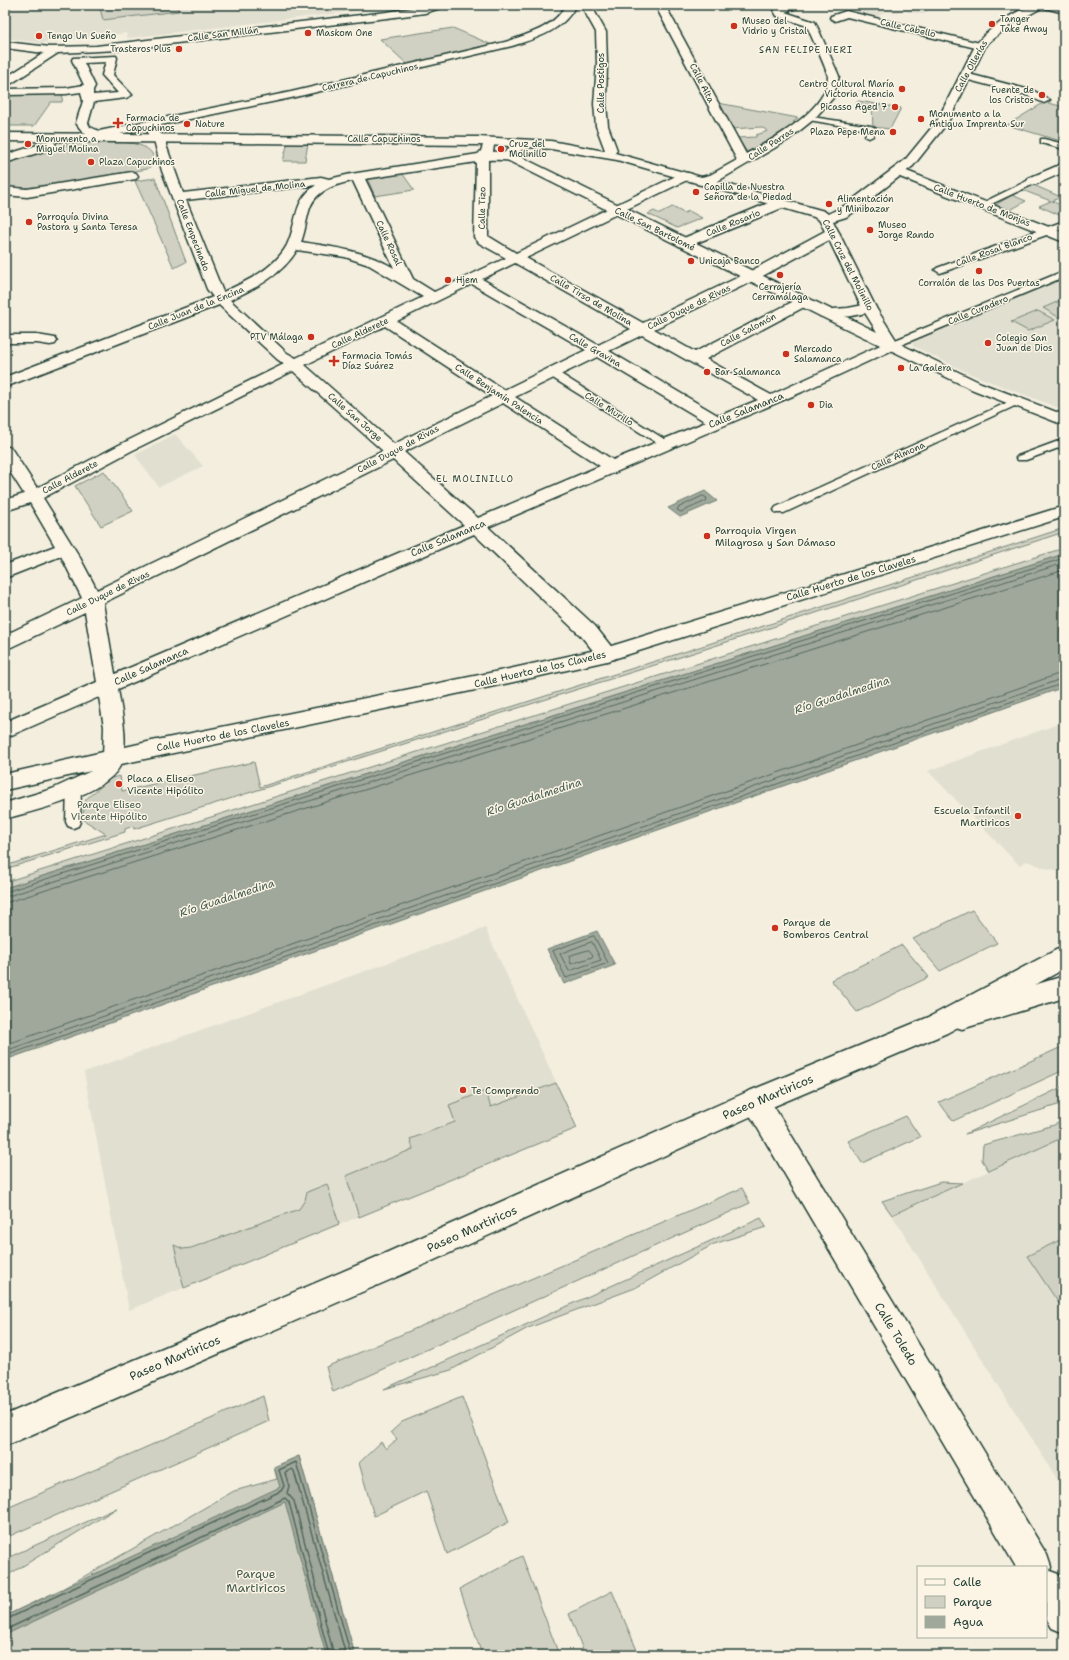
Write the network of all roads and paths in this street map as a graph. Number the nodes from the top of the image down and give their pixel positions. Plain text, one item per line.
1 (440, 5) edge
2 (660, 5) edge
3 (796, 5) edge
4 (1043, 5) edge
5 (570, 7) edge
6 (587, 8) edge
7 (397, 9) edge
8 (1064, 10) edge
9 (836, 18) dead end
10 (5, 44) edge
11 (980, 46) junction
12 (56, 50) junction
13 (965, 76) junction
14 (5, 82) edge
15 (89, 88) junction
16 (5, 92) edge
17 (89, 100) dead end
18 (1044, 100) dead end
19 (809, 118) junction
20 (156, 123) junction
21 (97, 135) junction
22 (869, 136) dead end
23 (5, 138) edge
24 (83, 138) junction
25 (160, 139) junction
26 (485, 141) junction
27 (1044, 141) dead end
28 (528, 144) junction
29 (1064, 147) edge
30 (607, 155) junction
31 (482, 157) junction
32 (511, 157) junction
33 (6, 158) edge
34 (744, 161) junction
35 (1064, 167) edge
36 (899, 172) junction
37 (132, 176) dead end
38 (358, 177) junction
39 (694, 179) junction
40 (1033, 181) joint
41 (332, 183) junction
42 (5, 191) edge
43 (178, 197) junction
44 (778, 203) junction
45 (982, 205) junction
46 (616, 210) junction
47 (825, 219) junction
48 (1064, 224) edge
49 (1064, 227) edge
50 (1049, 231) junction
51 (833, 234) junction
52 (1064, 234) edge
53 (1064, 238) edge
54 (684, 243) junction
55 (293, 245) junction
56 (517, 258) junction
57 (940, 270) dead end
58 (1064, 274) edge
59 (752, 276) junction
60 (472, 279) junction
61 (407, 281) junction
62 (434, 298) junction
63 (221, 299) junction
64 (803, 302) junction
65 (869, 308) junction
66 (825, 313) junction
67 (386, 320) junction
68 (643, 330) junction
69 (5, 339) edge
70 (50, 341) dead end
71 (892, 346) junction
72 (598, 351) junction
73 (694, 359) junction
74 (295, 364) junction
75 (552, 373) junction
76 (5, 382) edge
77 (503, 397) junction
78 (769, 400) junction
79 (1015, 402) junction
80 (1064, 420) edge
81 (718, 422) junction
82 (1064, 442) edge
83 (666, 444) junction
84 (5, 451) edge
85 (394, 452) junction
86 (1022, 458) dead end
87 (612, 467) junction
88 (34, 496) junction
89 (5, 506) edge
90 (780, 510) dead end
91 (1064, 511) edge
92 (475, 527) junction
93 (65, 548) junction
94 (5, 572) edge
95 (93, 601) junction
96 (5, 643) edge
97 (607, 654) junction
98 (107, 686) junction
99 (5, 730) edge
100 (113, 758) junction
101 (5, 782) edge
102 (74, 788) junction
103 (5, 811) edge
104 (73, 822) dead end
105 (1064, 957) edge
106 (1064, 987) edge
107 (938, 1025) junction
108 (756, 1102) junction
109 (5, 1431) edge
110 (1034, 1566) edge
111 (1047, 1588) edge
112 (1064, 1616) edge

1 - 7 street, Calle San Millán
2 - 34 street, Calle Alta
3 - 19 street, Calle Parras
4 - 8 street
4 - 11 street, Calle Ollerías
5 - 6 street, Calle Postigos
5 - 20 street, Carrera de Capuchinos
6 - 30 street, Calle Postigos
7 - 12 street, Calle San Millán
9 - 11 street, Calle Cabello
10 - 12 street, Calle San Millán
11 - 13 street, Calle Ollerías
12 - 14 street
13 - 18 street
13 - 36 street, Calle Ollerías
15 - 15 street
15 - 16 street
17 - 21 street
19 - 22 lane
19 - 34 street, Calle Parras
20 - 21 street
20 - 25 street
21 - 24 street
23 - 24 street
23 - 33 street
24 - 25 street
24 - 33 street
25 - 26 street, Calle Capuchinos
25 - 43 street, Calle Empecinado
26 - 28 street, Calle Capuchinos
26 - 31 street, Calle Tizo
27 - 29 lane
28 - 30 street, Calle Capuchinos
28 - 32 street
30 - 39 street, Calle Cruz del Molinillo
31 - 32 street, Calle San Bartolomé
31 - 38 street, Calle Juan de la Encina
31 - 56 street, Calle Tizo
32 - 46 street, Calle San Bartolomé
34 - 39 street, Calle Parras
35 - 40 street
36 - 45 street, Calle Huerto de Monjas
36 - 47 street, Calle Ollerías
37 - 42 street
38 - 41 street, Calle Juan de la Encina
38 - 61 street, Calle Rosal
39 - 44 street, Calle Cruz del Molinillo
39 - 46 street, Calle Alderete
40 - 45 lane
41 - 43 street, Calle Miguel de Molina
41 - 55 street, Calle Juan de la Encina
43 - 63 street, Calle Empecinado
44 - 47 street, Calle Cruz del Molinillo
44 - 54 street, Calle Rosario
45 - 50 street, Calle Huerto de Monjas
46 - 54 street, Calle San Bartolomé
46 - 56 street, Calle Alderete
47 - 51 street, Calle Cruz del Molinillo
48 - 50 lane, Calle Rosal Blanco
49 - 52 street
50 - 53 street, Calle Huerto de Monjas
50 - 57 lane, Calle Rosal Blanco
51 - 59 street, Calle Duque de Rivas
51 - 65 street, Calle Cruz del Molinillo
54 - 59 street, Calle San Bartolomé
55 - 61 street
55 - 63 street, Calle Juan de la Encina
56 - 60 street, Calle Alderete
56 - 68 street, Calle Tirso de Molina
58 - 71 lane, Calle Curadero
59 - 64 street, Calle San Bartolomé
59 - 68 street, Calle Duque de Rivas
60 - 62 street, Calle Alderete
60 - 72 street, Calle Gravina
61 - 62 street
62 - 67 street, Calle Alderete
63 - 74 street, Calle San Jorge
63 - 76 street, Calle Juan de la Encina
64 - 66 street, Calle San Bartolomé
64 - 73 street, Calle Salomón
65 - 66 street, Calle San Bartolomé
65 - 71 street, Calle Cruz del Molinillo
66 - 71 street, Calle San Bartolomé
67 - 74 street, Calle Alderete
67 - 77 street, Calle Benjamín Palencia
68 - 72 street, Calle Duque de Rivas
68 - 73 street, Calle Tirso de Molina
69 - 70 street
71 - 78 street, Calle Salamanca
71 - 79 street
72 - 75 street, Calle Duque de Rivas
72 - 81 street, Calle Gravina
73 - 78 street, Calle Tirso de Molina
74 - 85 street, Calle San Jorge
74 - 88 street, Calle Alderete
75 - 77 street, Calle Duque de Rivas
75 - 83 lane, Calle Murillo
77 - 85 street, Calle Duque de Rivas
77 - 87 street, Calle Benjamín Palencia
78 - 81 street, Calle Salamanca
79 - 80 street
79 - 90 lane, Calle Almona
81 - 83 street, Calle Salamanca
82 - 86 lane
83 - 87 street, Calle Salamanca
84 - 88 street
85 - 92 street, Calle San Jorge
85 - 95 street, Calle Duque de Rivas
87 - 92 street, Calle Salamanca
88 - 89 street, Calle Alderete
88 - 93 street
91 - 97 street, Calle Huerto de los Claveles
92 - 97 street, Calle San Jorge
92 - 98 street, Calle Salamanca
93 - 94 street
93 - 95 street
95 - 96 street, Calle Duque de Rivas
95 - 98 street
97 - 100 street, Calle Huerto de los Claveles
98 - 99 street, Calle Salamanca
98 - 100 street
100 - 101 street, Calle Huerto de los Claveles
100 - 102 street
102 - 103 street
102 - 104 lane
105 - 107 street, Paseo Martiricos
106 - 107 street, Paseo Martiricos
107 - 108 street, Paseo Martiricos
108 - 109 street, Paseo Martiricos
108 - 110 street, Calle Toledo
111 - 112 street

